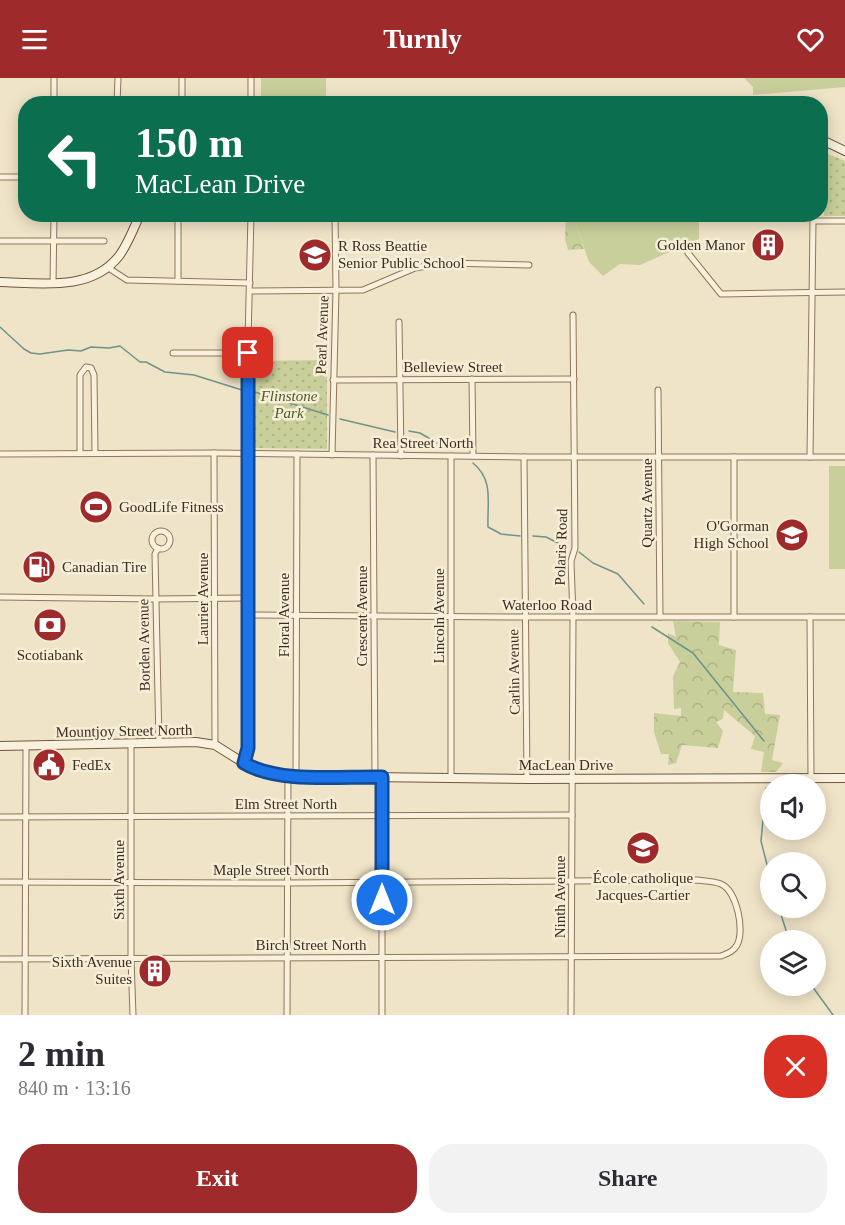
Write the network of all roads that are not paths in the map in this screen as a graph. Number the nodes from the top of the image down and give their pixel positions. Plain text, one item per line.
1 (54, 78) edge
2 (118, 78) edge
3 (182, 78) edge
4 (251, 78) edge
5 (54, 96) edge
6 (117, 96) edge
7 (182, 96) edge
8 (251, 96) edge
9 (828, 143) edge
10 (844, 151) edge
11 (0, 177) edge
12 (18, 177) edge
13 (828, 221) edge
14 (845, 221) edge
15 (54, 222) edge
16 (136, 222) edge
17 (178, 222) edge
18 (251, 222) edge
19 (335, 222) edge
20 (813, 222) edge
21 (0, 241) edge
22 (54, 241) junction
23 (104, 241) dead end
24 (688, 253) dead end
25 (529, 266) dead end
26 (107, 267) junction
27 (178, 281) junction
28 (0, 282) edge
29 (250, 283) junction
30 (53, 284) junction
31 (336, 290) junction
32 (250, 291) junction
33 (845, 291) edge
34 (814, 292) junction
35 (573, 315) dead end
36 (399, 322) dead end
37 (173, 353) dead end
38 (248, 353) junction
39 (399, 379) junction
40 (472, 379) junction
41 (333, 380) junction
42 (574, 380) junction
43 (658, 390) dead end
44 (80, 453) junction
45 (94, 453) junction
46 (214, 453) junction
47 (248, 453) junction
48 (0, 454) edge
49 (297, 454) junction
50 (332, 455) junction
51 (373, 455) junction
52 (401, 456) junction
53 (451, 456) junction
54 (473, 456) junction
55 (524, 457) junction
56 (574, 457) junction
57 (659, 457) junction
58 (734, 457) junction
59 (810, 457) junction
60 (845, 457) edge
61 (158, 548) dead end
62 (0, 597) edge
63 (214, 597) junction
64 (247, 598) junction
65 (155, 599) junction
66 (248, 615) junction
67 (296, 615) junction
68 (375, 615) junction
69 (450, 616) junction
70 (525, 617) junction
71 (573, 617) junction
72 (660, 617) junction
73 (810, 617) junction
74 (845, 617) edge
75 (734, 618) junction
76 (159, 743) junction
77 (131, 744) junction
78 (0, 746) edge
79 (26, 746) junction
80 (215, 746) junction
81 (244, 763) junction
82 (812, 774) edge
83 (292, 776) junction
84 (378, 777) junction
85 (452, 777) junction
86 (760, 778) edge
87 (826, 778) edge
88 (845, 778) edge
89 (527, 779) junction
90 (572, 779) junction
91 (572, 815) junction
92 (288, 816) junction
93 (382, 816) junction
94 (0, 817) edge
95 (25, 817) junction
96 (131, 817) junction
97 (572, 881) junction
98 (0, 882) edge
99 (25, 882) junction
100 (131, 882) junction
101 (382, 882) junction
102 (287, 883) junction
103 (658, 955) joint
104 (287, 957) junction
105 (382, 957) junction
106 (571, 957) junction
107 (0, 958) edge
108 (25, 958) junction
109 (131, 958) junction
110 (25, 1015) edge
111 (133, 1015) edge
112 (287, 1015) edge
113 (382, 1015) edge
114 (571, 1015) edge

1 - 5 street
2 - 6 street
3 - 7 street
4 - 8 street
9 - 10 street
11 - 12 street
13 - 14 street
15 - 22 street
16 - 26 street
17 - 27 street
18 - 29 street
19 - 31 street, Pearl Avenue
20 - 34 street
21 - 22 street
22 - 23 street
22 - 30 street
24 - 34 street
25 - 31 street
26 - 27 street
26 - 30 street
27 - 29 street
28 - 30 street
29 - 32 street
31 - 32 street
31 - 41 street, Pearl Avenue
32 - 38 street
33 - 34 street
34 - 59 street
35 - 42 street, Polaris Road
36 - 39 street
37 - 38 street
38 - 47 street
39 - 40 street, Belleview Street
39 - 41 street, Belleview Street
39 - 52 street
40 - 42 street, Belleview Street
40 - 54 street
41 - 50 street, Pearl Avenue
42 - 56 street, Polaris Road
43 - 57 street, Quartz Avenue
44 - 45 street, Rea Street North
44 - 45 street
44 - 48 street, Rea Street North
45 - 46 street, Rea Street North
46 - 47 street, Rea Street North
46 - 63 street, Laurier Avenue
47 - 49 street, Rea Street North
47 - 64 street
49 - 50 street, Rea Street North
49 - 67 street, Floral Avenue
50 - 51 street, Rea Street North
51 - 52 street, Rea Street North
51 - 68 street, Crescent Avenue
52 - 53 street, Rea Street North
53 - 54 street, Rea Street North
53 - 69 street, Lincoln Avenue
54 - 55 street, Rea Street North
55 - 56 street, Rea Street North
55 - 70 street, Carlin Avenue
56 - 57 street, Rea Street North
56 - 71 street, Polaris Road
57 - 58 street, Rea Street North
57 - 72 street, Quartz Avenue
58 - 59 street, Rea Street North
58 - 75 street
59 - 60 street, Rea Street North
61 - 65 street, Borden Avenue
62 - 65 street
63 - 64 street
63 - 65 street
63 - 80 street, Laurier Avenue
64 - 66 street
65 - 76 street, Borden Avenue
66 - 67 street, Waterloo Road
66 - 81 street
67 - 68 street, Waterloo Road
67 - 83 street, Floral Avenue
68 - 69 street, Waterloo Road
68 - 84 street, Crescent Avenue
69 - 70 street, Waterloo Road
69 - 85 street, Lincoln Avenue
70 - 71 street, Waterloo Road
70 - 89 street, Carlin Avenue
71 - 72 street, Waterloo Road
71 - 90 street, Polaris Road
72 - 75 street, Waterloo Road
73 - 74 street, Waterloo Road
73 - 75 street, Waterloo Road
73 - 82 street
76 - 77 street, Mountjoy Street North
76 - 80 street, Mountjoy Street North
77 - 79 street, Mountjoy Street North
77 - 96 street, Sixth Avenue
78 - 79 street, Mountjoy Street North
79 - 95 street
80 - 81 street, Mountjoy Street North
81 - 83 street, Mountjoy Street North
83 - 84 street, MacLean Drive
83 - 92 street, Floral Avenue
84 - 85 street, MacLean Drive
84 - 93 street, Crescent Avenue
85 - 89 street, MacLean Drive
86 - 90 street, MacLean Drive
87 - 88 street, MacLean Drive
89 - 90 street, MacLean Drive
90 - 91 street, Ninth Avenue
91 - 93 street, Elm Street North
91 - 97 street, Ninth Avenue
92 - 93 street, Elm Street North
92 - 96 street, Elm Street North
92 - 102 street, Floral Avenue
93 - 101 street, Crescent Avenue
94 - 95 street, Elm Street North
95 - 96 street, Elm Street North
95 - 99 street
96 - 100 street, Sixth Avenue
97 - 101 street, Maple Street North
97 - 103 street, Maple Street North
97 - 106 street, Ninth Avenue
98 - 99 street, Maple Street North
99 - 100 street, Maple Street North
99 - 108 street
100 - 102 street, Maple Street North
100 - 109 street, Sixth Avenue
101 - 102 street, Maple Street North
101 - 105 street, Crescent Avenue
102 - 104 street, Floral Avenue
103 - 106 street, Birch Street North
104 - 105 street, Birch Street North
104 - 109 street, Birch Street North
104 - 112 street, Floral Avenue
105 - 106 street, Birch Street North
105 - 113 street, Crescent Avenue
106 - 114 street, Ninth Avenue
107 - 108 street, Birch Street North
108 - 109 street, Birch Street North
108 - 110 street
109 - 111 street, Sixth Avenue

